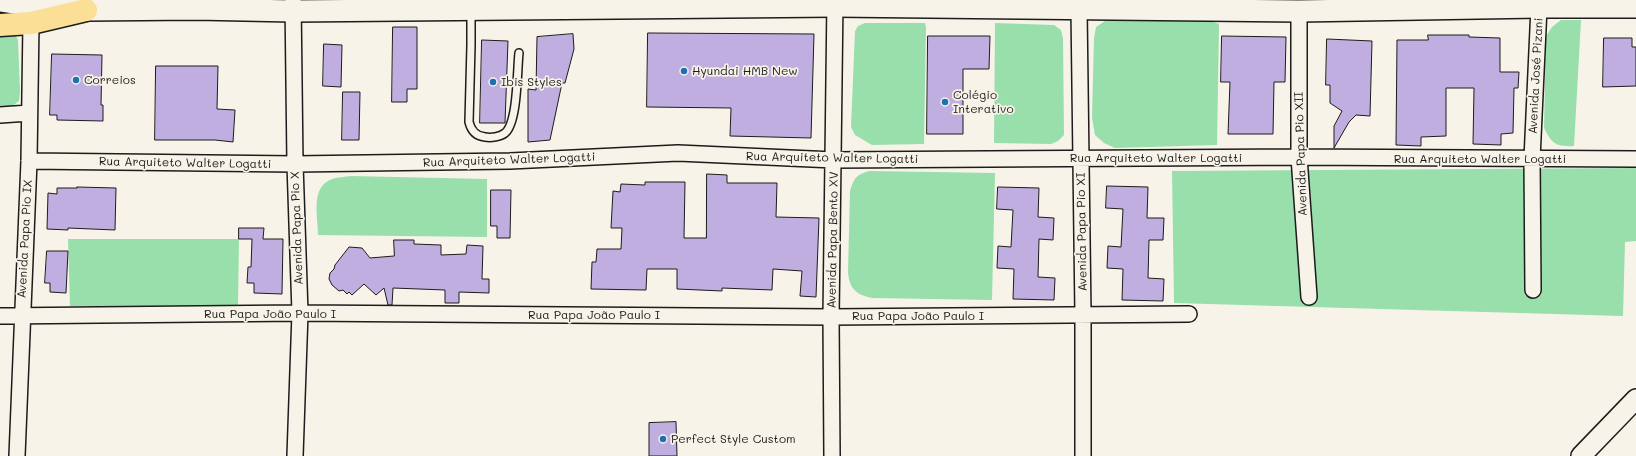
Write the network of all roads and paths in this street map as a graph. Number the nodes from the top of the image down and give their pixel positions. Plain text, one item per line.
1 (0, 1) edge
2 (835, 3) edge
3 (293, 5) edge
4 (1539, 7) junction
5 (1636, 7) edge
6 (1079, 9) junction
7 (86, 10) junction
8 (471, 10) junction
9 (1300, 11) junction
10 (31, 23) junction
11 (0, 25) edge
12 (519, 53) dead end
13 (29, 114) junction
14 (0, 115) edge
15 (1299, 157) junction
16 (1081, 158) junction
17 (1636, 159) edge
18 (834, 160) junction
19 (1532, 160) junction
20 (29, 161) junction
21 (295, 164) junction
22 (1533, 290) dead end
23 (1309, 297) dead end
24 (300, 313) junction
25 (1189, 314) dead end
26 (1083, 315) junction
27 (0, 316) edge
28 (22, 317) junction
29 (832, 317) junction
30 (1636, 399) edge
31 (18, 456) edge
32 (295, 456) edge
33 (832, 456) edge
34 (1083, 456) edge
35 (1581, 456) edge

1 - 7 main road
2 - 6 main road
2 - 8 main road
2 - 18 street, Avenida Papa Bento XV
3 - 7 main road
3 - 8 main road
3 - 21 street, Avenida Papa Pio X
4 - 5 main road
4 - 9 main road
4 - 19 street, Avenida José Pizani
6 - 9 main road
6 - 16 street, Avenida Papa Pio XI
7 - 10 highway
8 - 12 lane
9 - 15 street, Avenida Papa Pio XII
10 - 11 highway
10 - 13 street, Avenida Papa Pio IX
13 - 14 street
13 - 20 street, Avenida Papa Pio IX
15 - 16 street, Rua Arquiteto Walter Logatti
15 - 19 street, Rua Arquiteto Walter Logatti
15 - 23 street, Avenida Papa Pio XII
16 - 18 street, Rua Arquiteto Walter Logatti
16 - 26 street, Avenida Papa Pio XI
17 - 19 street, Rua Arquiteto Walter Logatti
18 - 21 street, Rua Arquiteto Walter Logatti
18 - 29 street, Avenida Papa Bento XV
19 - 22 street, Avenida José Pizani
20 - 21 street, Rua Arquiteto Walter Logatti
20 - 28 street, Avenida Papa Pio IX
21 - 24 street, Avenida Papa Pio X
24 - 28 street, Rua Papa João Paulo I
24 - 29 street, Rua Papa João Paulo I
24 - 32 street, Avenida Papa Pio X
25 - 26 street, Rua Papa João Paulo I
26 - 29 street, Rua Papa João Paulo I
26 - 34 street, Avenida Papa Pio XI
27 - 28 street, Rua Papa João Paulo I
28 - 31 street, Avenida Papa Pio IX
29 - 33 street, Avenida Papa Bento XV
30 - 35 street

